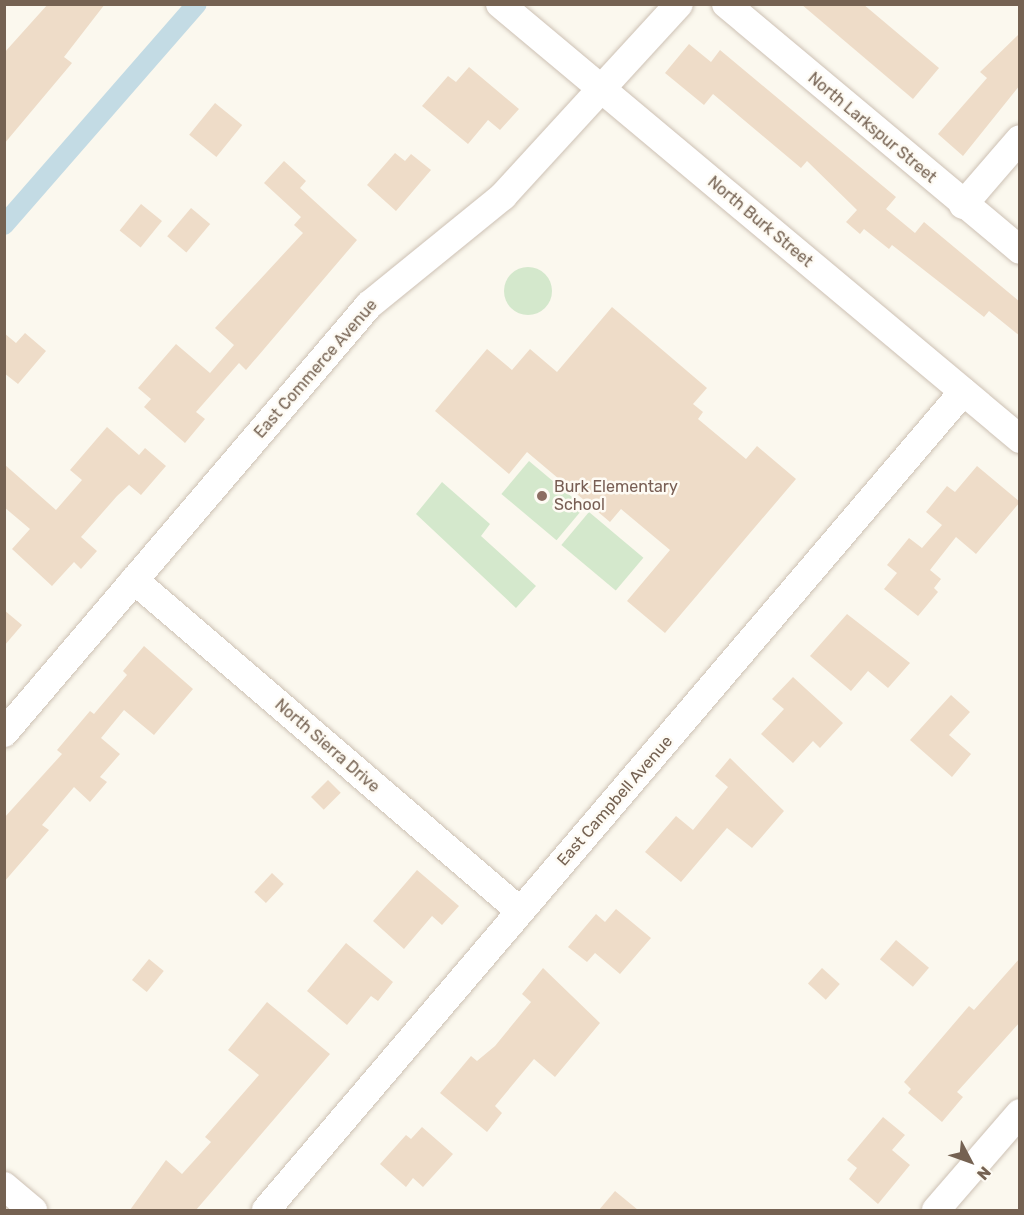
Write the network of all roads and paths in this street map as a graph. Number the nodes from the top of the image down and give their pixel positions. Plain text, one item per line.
1 (500, 4) edge
2 (679, 4) edge
3 (726, 4) edge
4 (604, 92) junction
5 (1020, 139) edge
6 (963, 205) junction
7 (1020, 250) edge
8 (963, 392) junction
9 (1020, 439) edge
10 (134, 580) junction
11 (4, 733) edge
12 (519, 911) junction
13 (1020, 1113) edge
14 (4, 1186) edge
15 (33, 1210) edge
16 (266, 1210) edge
17 (936, 1210) edge

1 - 4 street, North Burk Street
2 - 4 street, East Commerce Avenue
3 - 6 street, North Larkspur Street
4 - 8 street, North Burk Street
4 - 10 street, East Commerce Avenue
5 - 6 street
6 - 7 street, North Larkspur Street
8 - 9 street, North Burk Street
8 - 12 street, East Campbell Avenue
10 - 11 street, East Commerce Avenue
10 - 12 street, North Sierra Drive
12 - 16 street, East Campbell Avenue
13 - 17 street
14 - 15 street

